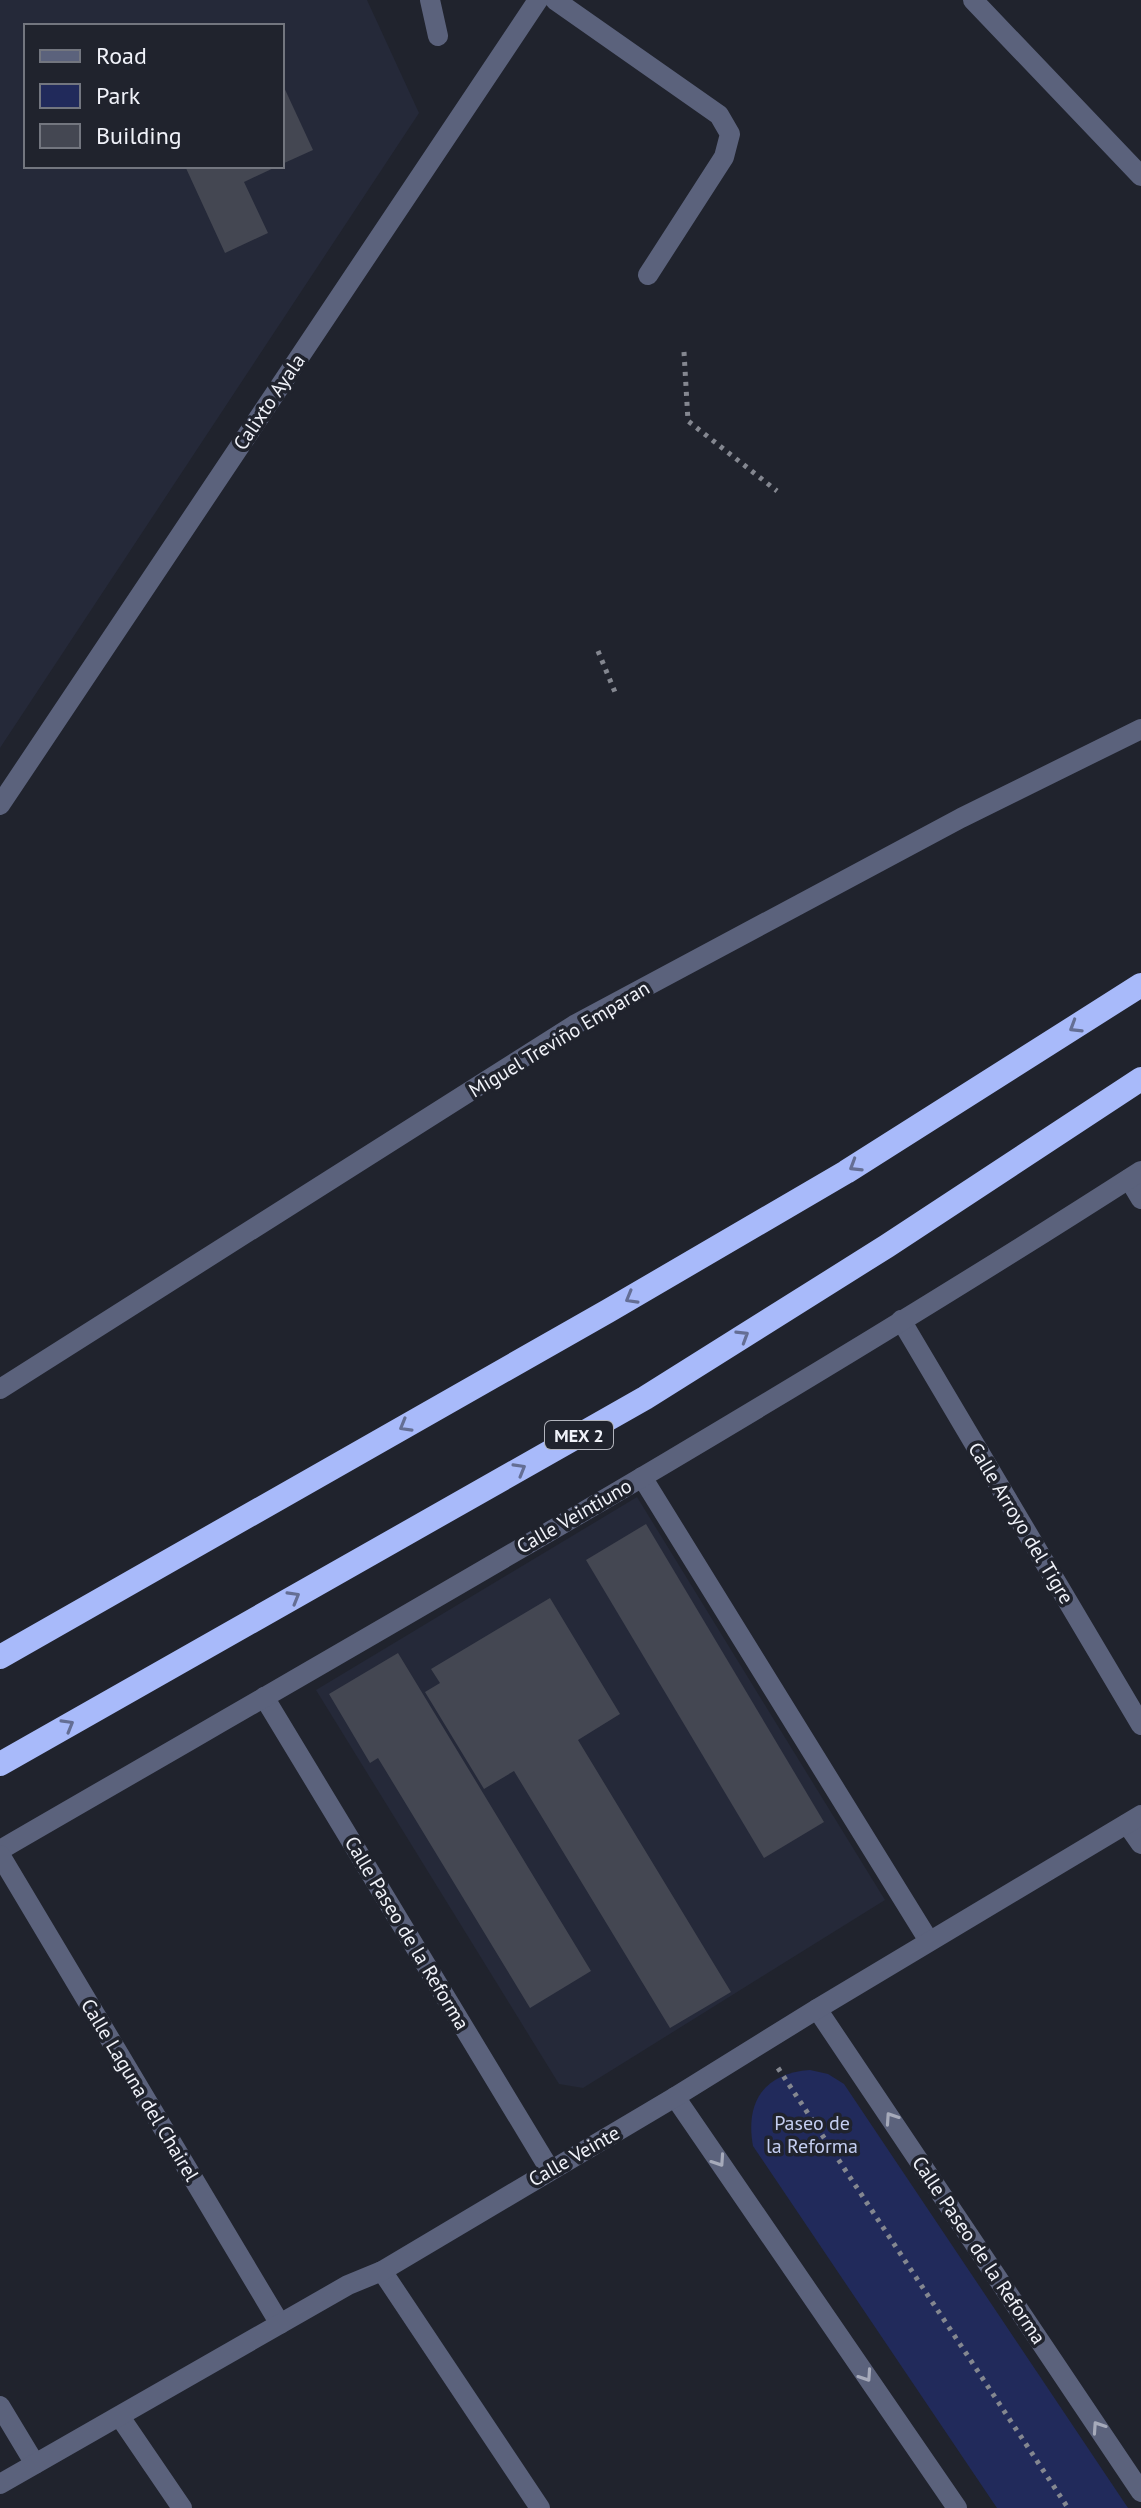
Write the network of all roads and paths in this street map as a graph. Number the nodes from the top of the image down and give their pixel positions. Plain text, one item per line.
1 (430, 0) edge
2 (514, 0) edge
3 (538, 0) edge
4 (555, 0) edge
5 (973, 0) edge
6 (525, 19) junction
7 (438, 36) dead end
8 (1141, 176) edge
9 (648, 275) dead end
10 (684, 352) dead end
11 (777, 491) dead end
12 (598, 651) dead end
13 (617, 697) dead end
14 (1141, 729) edge
15 (0, 805) edge
16 (1141, 985) edge
17 (1141, 1079) edge
18 (1135, 1175) edge
19 (1141, 1199) edge
20 (901, 1320) junction
21 (0, 1389) edge
22 (642, 1477) junction
23 (0, 1657) edge
24 (264, 1697) junction
25 (1141, 1725) edge
26 (0, 1764) edge
27 (1134, 1819) edge
28 (1141, 1844) edge
29 (0, 1852) edge
30 (929, 1941) junction
31 (817, 2009) junction
32 (762, 2043) junction
33 (675, 2097) junction
34 (550, 2170) junction
35 (382, 2271) junction
36 (280, 2324) junction
37 (0, 2406) edge
38 (120, 2417) junction
39 (35, 2464) junction
40 (0, 2484) edge
41 (1141, 2492) edge
42 (182, 2508) edge
43 (540, 2508) edge
44 (957, 2508) edge
45 (1068, 2508) edge

1 - 7 street
2 - 6 street
3 - 6 street, Calixto Ayala
4 - 9 street
5 - 8 street
6 - 15 street, Calixto Ayala
10 - 11 path
12 - 13 path
14 - 21 street, Miguel Treviño Emparan
16 -> 23 highway
26 -> 17 highway, MEX 2
18 - 19 street
18 - 20 street, Calle Veintiuno
20 - 22 street, Calle Veintiuno
20 - 25 street, Calle Arroyo del Tigre
22 - 24 street, Calle Veintiuno
22 - 30 street
24 - 29 street, Calle Veintiuno
24 - 34 street, Calle Paseo de la Reforma
27 - 28 street
27 - 30 street, Calle Veinte
29 - 36 street, Calle Laguna del Chairel
30 - 31 street, Calle Veinte
31 - 32 street, Calle Veinte
41 -> 31 street, Calle Paseo de la Reforma
32 - 33 street, Calle Veinte
32 - 45 path
33 - 34 street, Calle Veinte
33 -> 44 street
34 - 35 street, Calle Veinte
35 - 36 street, Calle Veinte
35 - 43 street
36 - 38 street, Calle Veinte
37 - 39 street
38 - 39 street, Calle Veinte
38 - 42 street
39 - 40 street, Calle Veinte

